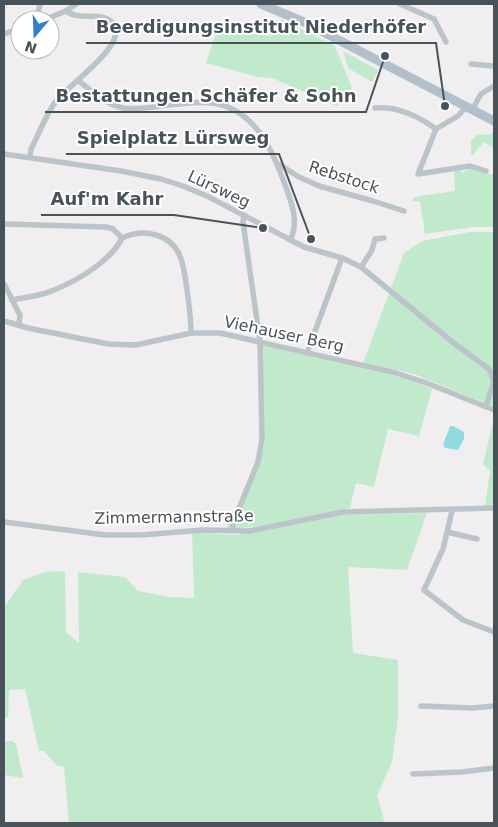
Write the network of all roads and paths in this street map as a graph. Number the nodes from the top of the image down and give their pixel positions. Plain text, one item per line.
1 (76, 4) edge
2 (261, 4) edge
3 (400, 4) edge
4 (66, 10) junction
5 (60, 13) edge
6 (446, 42) dead end
7 (471, 64) dead end
8 (494, 66) edge
9 (78, 80) junction
10 (494, 86) edge
11 (374, 108) dead end
12 (469, 109) junction
13 (494, 121) edge
14 (436, 129) junction
15 (4, 154) edge
16 (30, 158) junction
17 (277, 163) junction
18 (486, 171) dead end
19 (404, 212) dead end
20 (244, 215) junction
21 (4, 224) edge
22 (122, 238) junction
23 (384, 238) dead end
24 (290, 240) junction
25 (342, 258) junction
26 (361, 267) junction
27 (4, 284) edge
28 (12, 300) junction
29 (4, 321) edge
30 (19, 325) junction
31 (191, 333) junction
32 (260, 342) junction
33 (307, 353) junction
34 (486, 406) junction
35 (494, 410) edge
36 (494, 508) edge
37 (452, 511) junction
38 (4, 522) edge
39 (232, 531) junction
40 (447, 532) junction
41 (477, 539) dead end
42 (494, 632) edge
43 (421, 706) dead end
44 (494, 706) edge
45 (494, 768) edge
46 (413, 774) dead end

1 - 4 street
2 - 12 main road
3 - 6 street
4 - 5 street
4 - 9 street
7 - 8 street
9 - 16 street
9 - 17 street
10 - 12 street
11 - 14 street
12 - 13 main road
12 - 14 street
14 - 18 street
15 - 16 street, Lürsweg
16 - 20 street, Lürsweg
17 - 19 street, Rebstock
17 - 24 street
20 - 24 street, Lürsweg
20 - 32 street
21 - 22 street
22 - 28 street
22 - 31 street
23 - 26 street
24 - 25 street, Lürsweg
25 - 26 street, Lürsweg
25 - 33 street
26 - 34 street, Lürsweg
27 - 28 street
28 - 30 street
29 - 30 street, Viehauser Berg
30 - 31 street, Viehauser Berg
31 - 32 street, Viehauser Berg
32 - 33 street, Viehauser Berg
32 - 39 street
33 - 34 street, Viehauser Berg
34 - 35 street, Viehauser Berg
36 - 37 street, Zimmermannstraße
37 - 39 street, Zimmermannstraße
37 - 40 street
38 - 39 street, Zimmermannstraße
40 - 41 street
40 - 42 street
43 - 44 street
45 - 46 street

